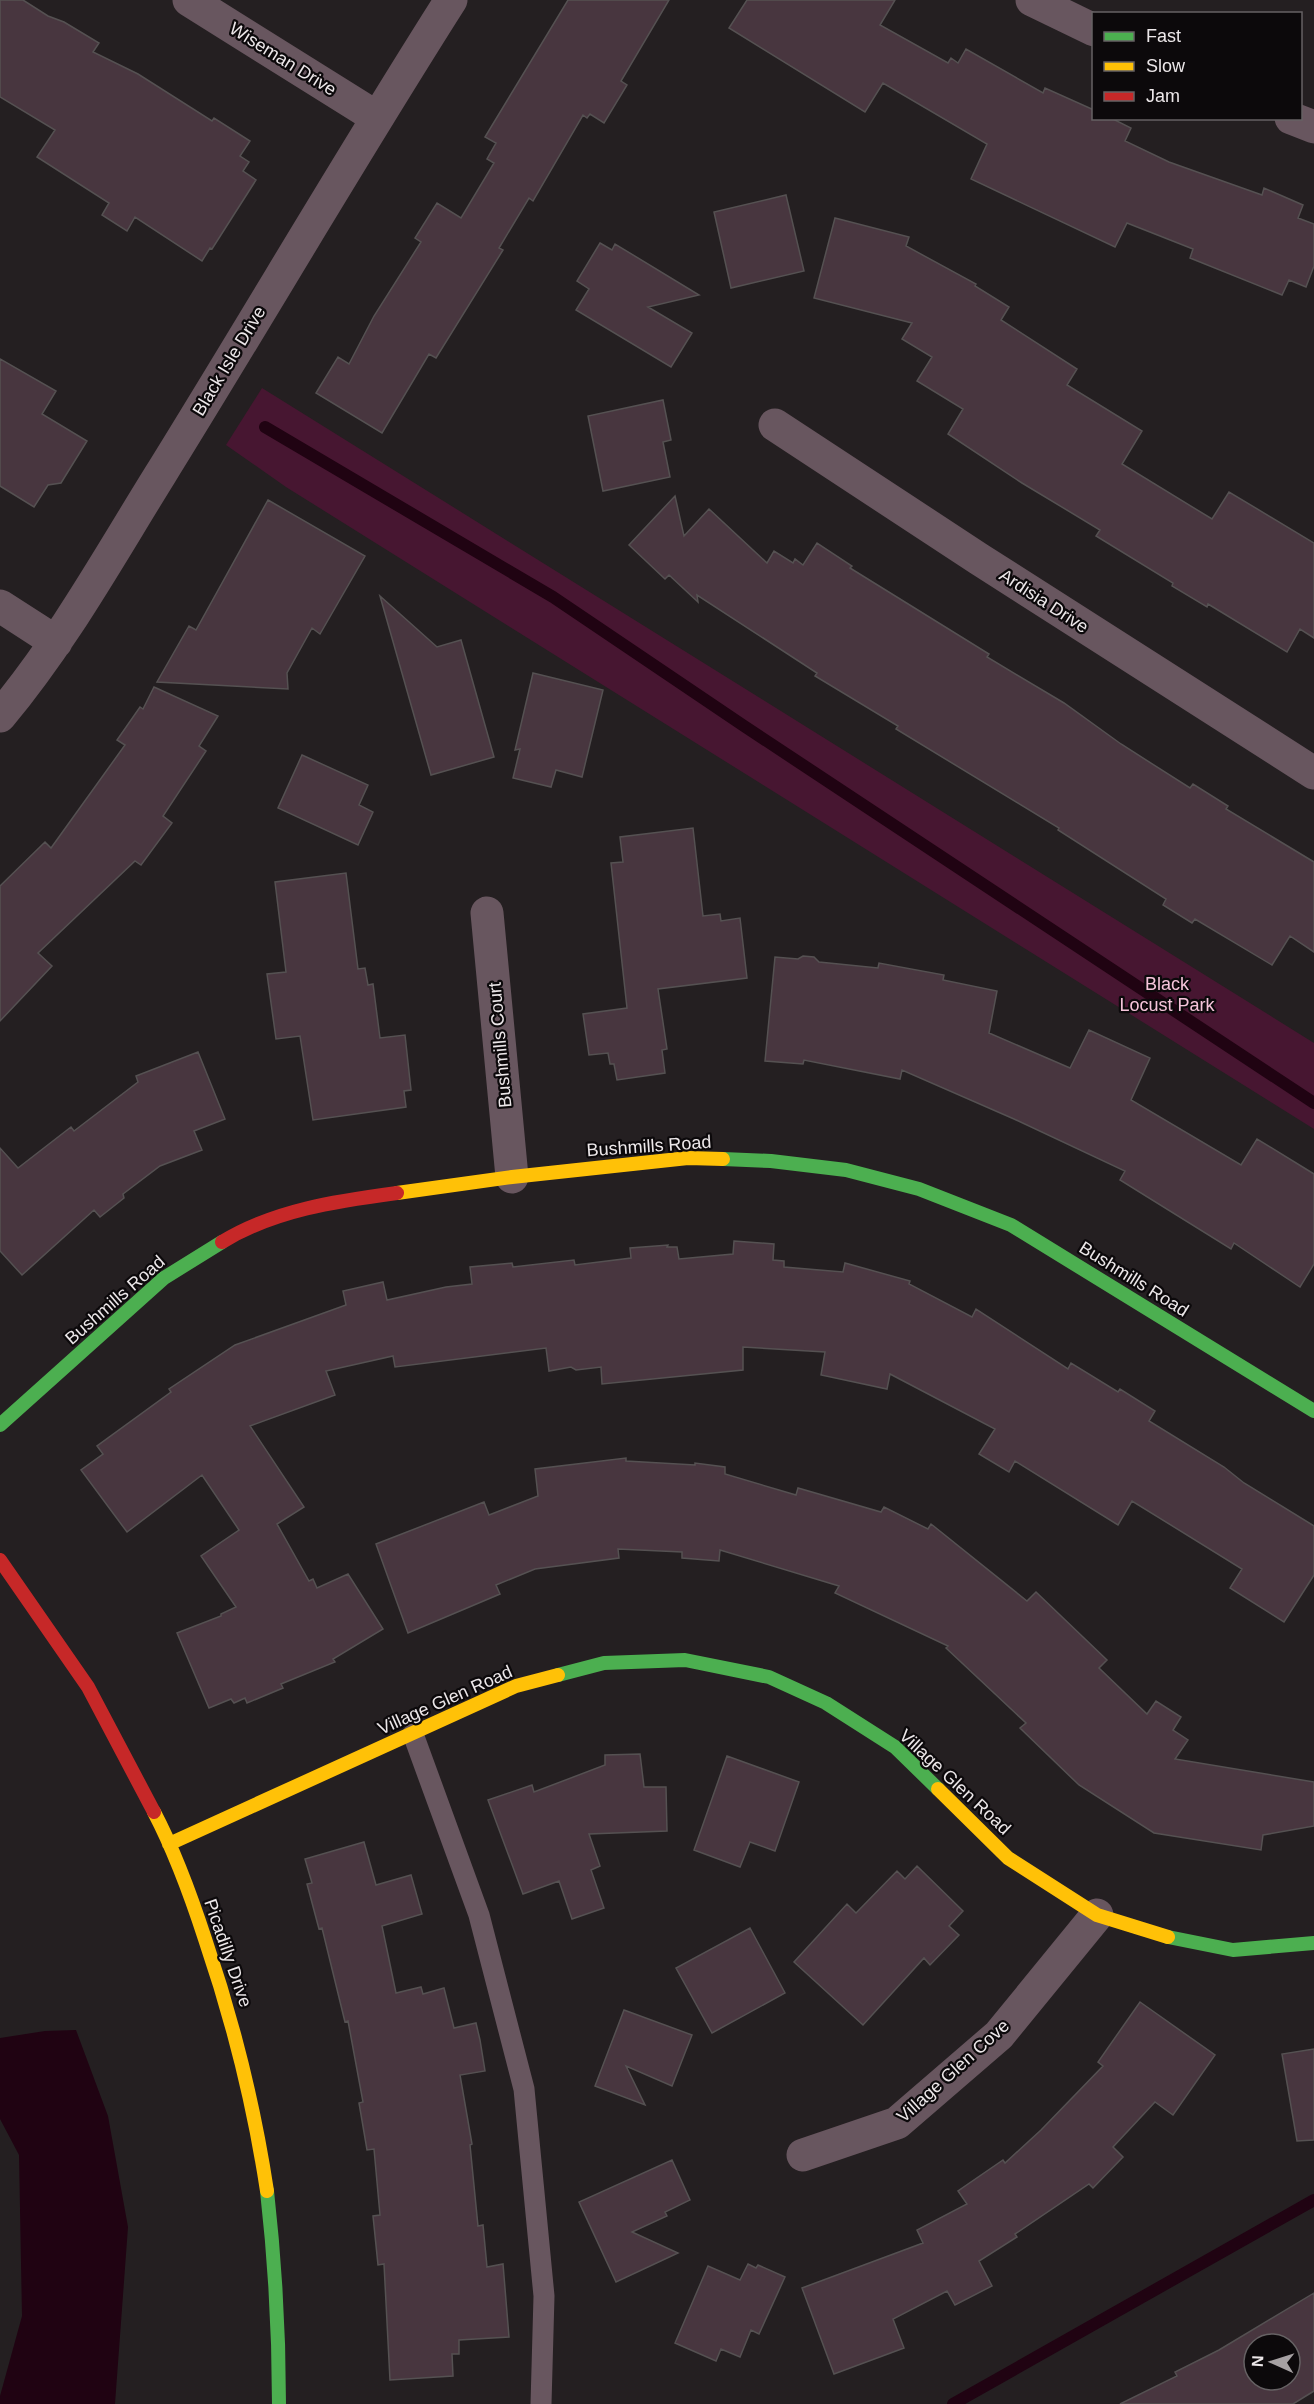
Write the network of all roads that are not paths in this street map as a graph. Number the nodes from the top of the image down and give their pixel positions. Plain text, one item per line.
1 (189, 0) edge
2 (451, 0) edge
3 (1032, 0) edge
4 (1092, 29) edge
5 (376, 117) junction
6 (1296, 120) edge
7 (1314, 128) edge
8 (775, 425) dead end
9 (0, 606) edge
10 (56, 642) junction
11 (0, 716) edge
12 (1314, 773) edge
13 (487, 914) dead end
14 (512, 1177) junction
15 (1314, 1411) edge
16 (0, 1425) edge
17 (0, 1560) edge
18 (413, 1734) junction
19 (169, 1844) junction
20 (1097, 1916) junction
21 (1314, 1943) edge
22 (803, 2155) dead end
23 (279, 2404) edge
24 (541, 2404) edge

1 - 5 street, Wiseman Drive
2 - 5 street, Black Isle Drive
3 - 4 street
5 - 10 street, Black Isle Drive
6 - 7 street
8 - 12 street, Ardisia Drive
9 - 10 street
10 - 11 street, Black Isle Drive
13 - 14 street, Bushmills Court
14 - 15 street, Bushmills Road
14 - 16 street, Bushmills Road
17 - 19 street, Picadilly Drive
18 - 19 street, Village Glen Road
18 - 20 street, Village Glen Road
18 - 24 lane
19 - 23 street, Picadilly Drive
20 - 21 street, Village Glen Road
20 - 22 street, Village Glen Cove

